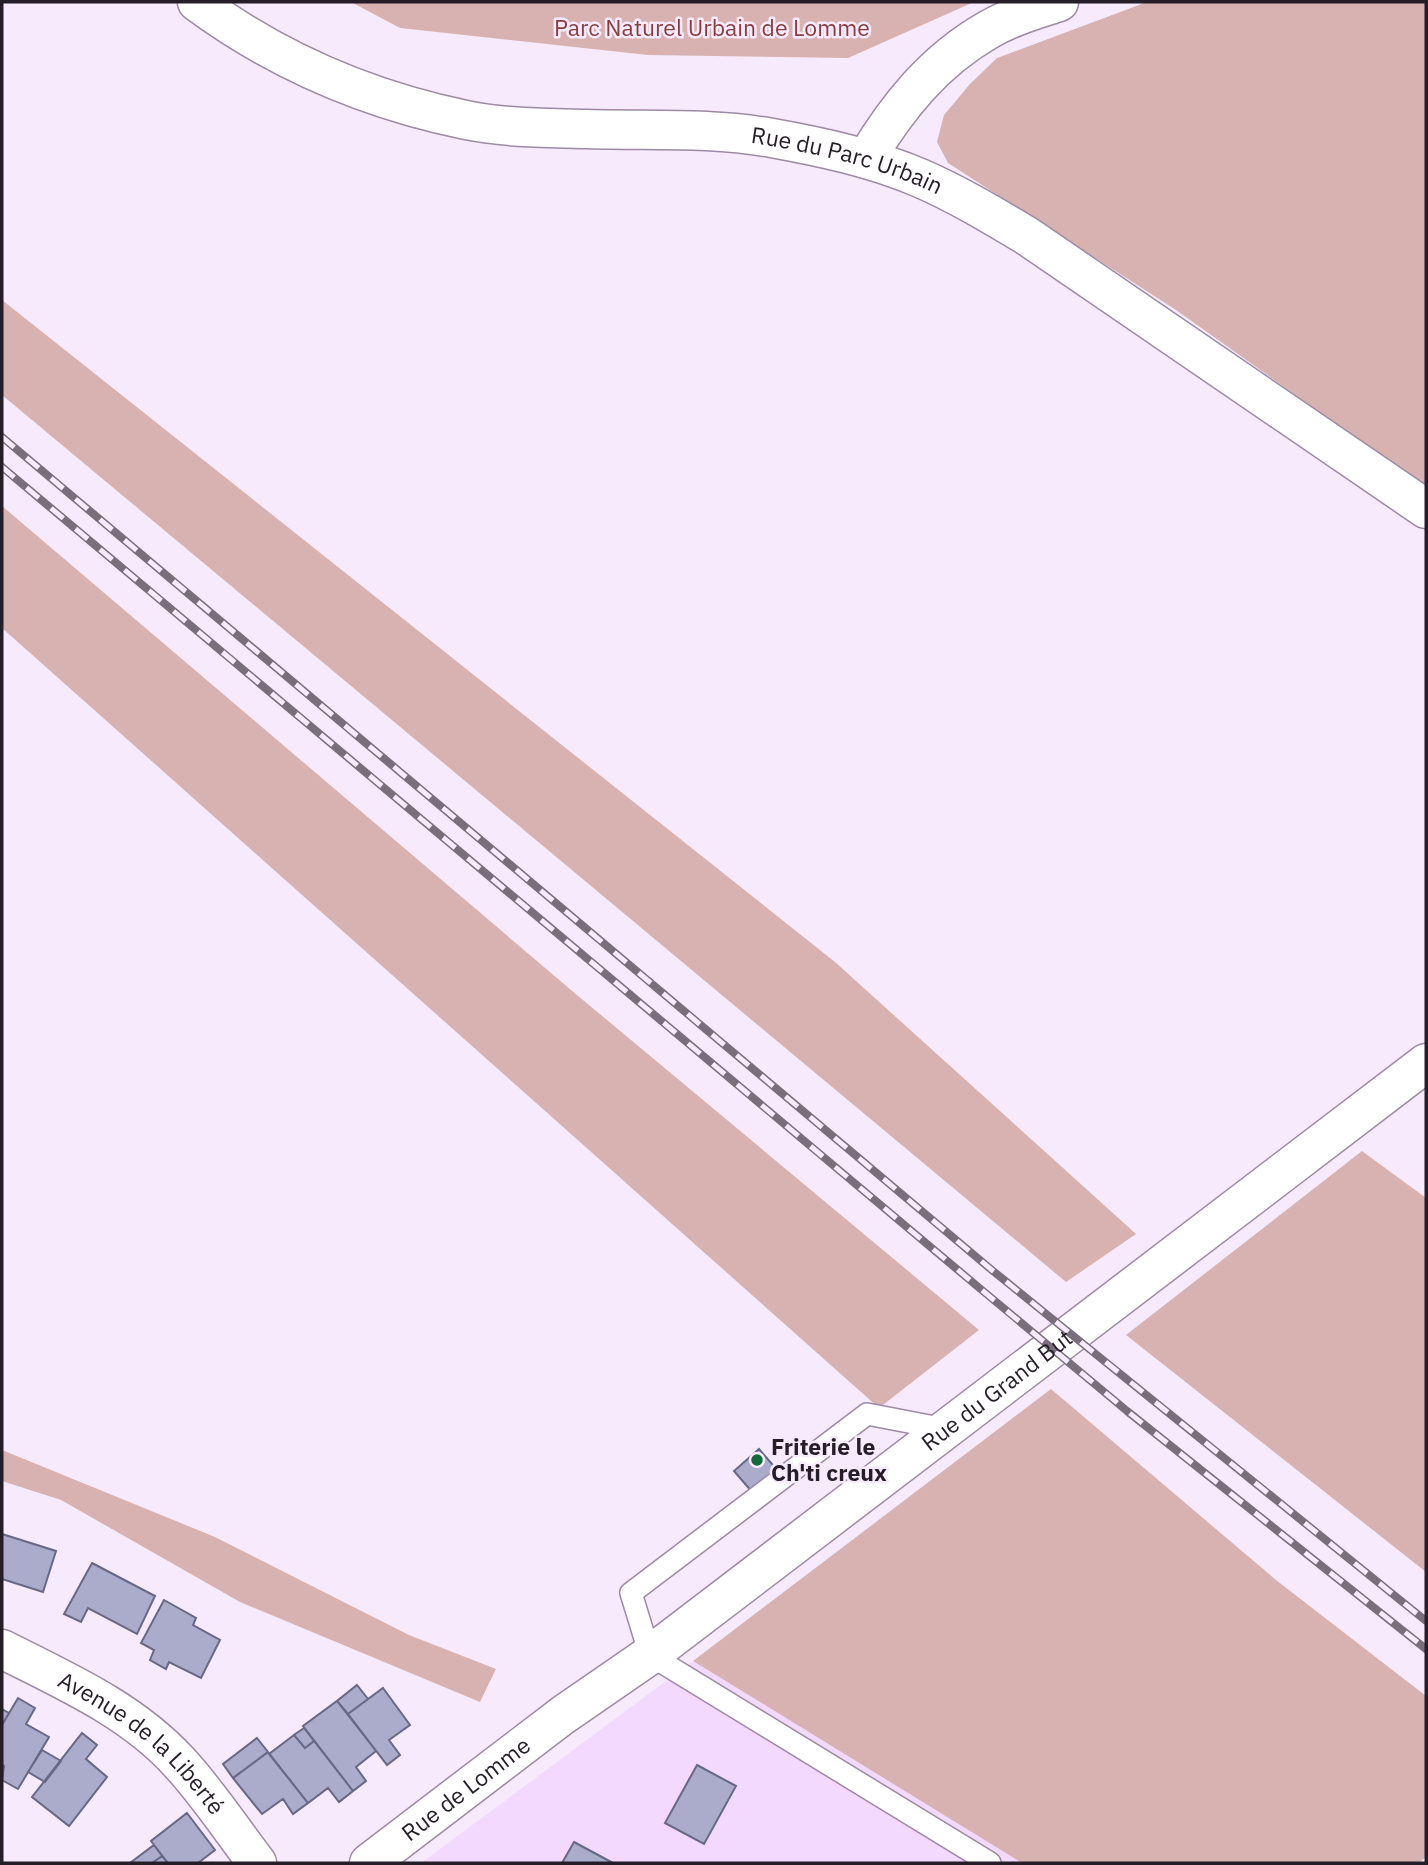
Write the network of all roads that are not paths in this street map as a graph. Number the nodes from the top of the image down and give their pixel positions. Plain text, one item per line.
1 (197, 2) edge
2 (1059, 2) edge
3 (866, 159) junction
4 (1426, 509) edge
5 (1426, 1063) edge
6 (945, 1429) junction
7 (2, 1649) edge
8 (650, 1655) junction
9 (564, 1716) joint
10 (257, 1863) edge
11 (369, 1863) edge
12 (990, 1863) edge

1 - 3 street, Rue du Parc Urbain
2 - 3 street
3 - 4 street, Rue du Parc Urbain
5 - 6 street, Rue du Grand But
6 - 8 street, Rue du Grand But
6 - 8 lane
7 - 10 street, Avenue de la Liberté
8 - 9 street, Rue du Grand But
8 - 12 lane
9 - 11 street, Rue de Lomme

